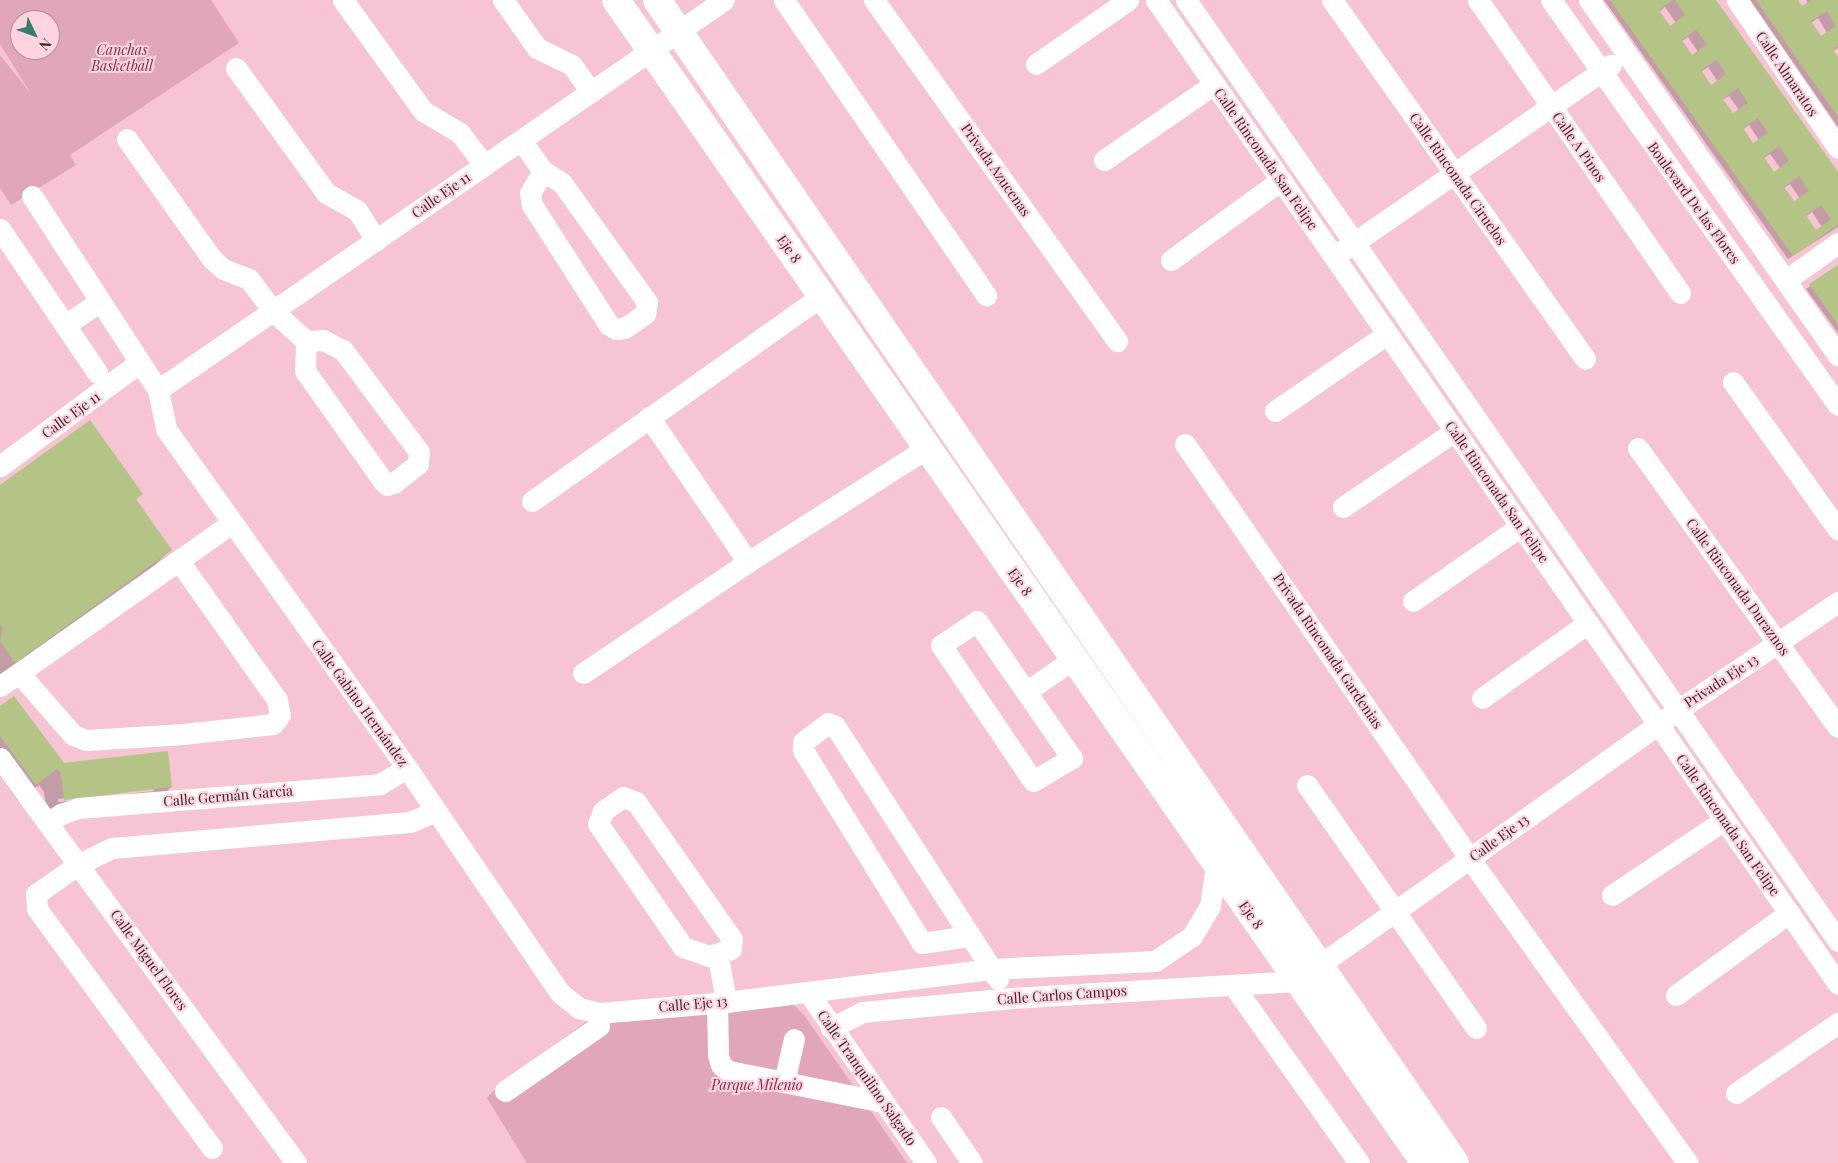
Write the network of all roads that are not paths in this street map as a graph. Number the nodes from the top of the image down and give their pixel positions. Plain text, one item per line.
1 (343, 0) edge
2 (503, 0) edge
3 (616, 0) edge
4 (658, 0) edge
5 (724, 0) edge
6 (784, 0) edge
7 (874, 0) edge
8 (1128, 0) edge
9 (1156, 0) edge
10 (1186, 0) edge
11 (1332, 0) edge
12 (1478, 0) edge
13 (1550, 0) edge
14 (1589, 0) edge
15 (1736, 0) edge
16 (679, 31) junction
17 (652, 50) junction
18 (1625, 56) junction
19 (1036, 64) dead end
20 (236, 68) dead end
21 (1600, 73) junction
22 (1214, 84) junction
23 (591, 92) junction
24 (1552, 107) junction
25 (127, 139) dead end
26 (521, 140) junction
27 (1838, 148) edge
28 (1104, 160) dead end
29 (484, 165) junction
30 (543, 171) junction
31 (1454, 174) junction
32 (1281, 180) junction
33 (32, 196) dead end
34 (0, 229) edge
35 (376, 240) junction
36 (1354, 243) junction
37 (1838, 243) edge
38 (1334, 257) junction
39 (1171, 260) dead end
40 (1786, 280) junction
41 (1680, 293) dead end
42 (986, 295) dead end
43 (822, 296) junction
44 (99, 302) junction
45 (272, 311) junction
46 (65, 325) junction
47 (1387, 334) junction
48 (306, 341) junction
49 (1117, 341) dead end
50 (1838, 356) edge
51 (1585, 359) dead end
52 (140, 362) junction
53 (97, 372) dead end
54 (1733, 382) dead end
55 (158, 390) junction
56 (1838, 405) edge
57 (1275, 411) dead end
58 (649, 417) junction
59 (1455, 431) junction
60 (1185, 444) dead end
61 (927, 448) junction
62 (1638, 448) dead end
63 (0, 466) edge
64 (532, 501) dead end
65 (1343, 507) dead end
66 (232, 523) junction
67 (1521, 526) junction
68 (1838, 530) edge
69 (179, 561) junction
70 (748, 562) junction
71 (1413, 601) dead end
72 (1838, 602) edge
73 (1588, 623) junction
74 (1779, 643) junction
75 (1073, 659) junction
76 (19, 673) junction
77 (583, 673) dead end
78 (0, 686) edge
79 (1026, 692) junction
80 (1482, 698) dead end
81 (1678, 710) junction
82 (1657, 724) junction
83 (1838, 727) edge
84 (0, 758) edge
85 (407, 768) junction
86 (1307, 785) dead end
87 (436, 811) junction
88 (1724, 820) junction
89 (48, 823) junction
90 (1238, 849) junction
91 (1470, 859) junction
92 (79, 864) junction
93 (1216, 865) junction
94 (1612, 895) dead end
95 (1394, 913) junction
96 (1789, 913) junction
97 (969, 936) junction
98 (1838, 941) edge
99 (718, 956) junction
100 (990, 969) junction
101 (1308, 973) junction
102 (1838, 984) edge
103 (1233, 985) junction
104 (808, 992) junction
105 (1676, 995) dead end
106 (1012, 998) junction
107 (721, 1002) junction
108 (589, 1011) junction
109 (1838, 1023) edge
110 (831, 1028) junction
111 (1476, 1028) dead end
112 (794, 1039) dead end
113 (784, 1082) junction
114 (505, 1091) dead end
115 (1736, 1093) dead end
116 (883, 1102) junction
117 (941, 1117) dead end
118 (212, 1148) dead end
119 (296, 1163) edge
120 (926, 1163) edge
121 (972, 1163) edge
122 (1359, 1163) edge
123 (1425, 1163) edge
124 (1455, 1163) edge
125 (1688, 1163) edge

1 - 29 street
2 - 23 street
3 - 17 main road, Eje 8
4 - 16 main road, Eje 8
5 - 16 street, Calle Eje 11
6 - 42 street
7 - 49 street, Privada Azucenas
8 - 19 street
9 - 22 street, Calle Rinconada San Felipe
10 - 36 street, Calle Rinconada San Felipe
11 - 31 street, Calle Rinconada Ciruelos
12 - 24 street, Calle A Pinos
13 - 21 street, Boulevard De las Flores
14 - 18 street
15 - 27 street, Calle Almaratos
16 - 17 street, Calle Eje 11
16 - 90 main road, Eje 8
17 - 23 street, Calle Eje 11
17 - 43 main road, Eje 8
18 - 21 street
18 - 40 street
20 - 35 street
21 - 24 street
21 - 56 street, Boulevard De las Flores
22 - 28 street
22 - 32 street, Calle Rinconada San Felipe
23 - 26 street, Calle Eje 11
24 - 31 street
24 - 41 street, Calle A Pinos
25 - 45 street
26 - 29 street, Calle Eje 11
26 - 30 street
29 - 35 street, Calle Eje 11
30 - 30 street
31 - 36 street
31 - 51 street, Calle Rinconada Ciruelos
32 - 38 street, Calle Rinconada San Felipe
32 - 39 street
33 - 44 street
34 - 46 street
35 - 45 street, Calle Eje 11
36 - 38 street
36 - 81 street, Calle Rinconada San Felipe
37 - 40 street
38 - 47 street, Calle Rinconada San Felipe
40 - 50 street
43 - 58 street
43 - 61 main road, Eje 8
44 - 46 street
44 - 52 street
45 - 48 street
45 - 55 street, Calle Eje 11
46 - 53 street
47 - 57 street
47 - 59 street, Calle Rinconada San Felipe
48 - 48 street
52 - 55 street
52 - 63 street, Calle Eje 11
54 - 68 street
55 - 66 street, Calle Gabino Hernández
58 - 64 street
58 - 70 street
59 - 65 street
59 - 67 street, Calle Rinconada San Felipe
60 - 91 street, Privada Rinconada Gardenias
61 - 70 street
61 - 75 main road, Eje 8
62 - 74 street, Calle Rinconada Duraznos
66 - 69 street
66 - 85 street, Calle Gabino Hernández
67 - 71 street
67 - 73 street, Calle Rinconada San Felipe
69 - 76 street
69 - 76 street
70 - 77 street
72 - 74 street, Privada Eje 13
73 - 80 street
73 - 82 street, Calle Rinconada San Felipe
74 - 81 street, Privada Eje 13
74 - 83 street, Calle Rinconada Duraznos
75 - 79 street
75 - 93 main road, Eje 8
76 - 78 street
79 - 79 street
81 - 82 street, Calle Eje 13
81 - 98 street, Calle Rinconada San Felipe
82 - 88 street, Calle Rinconada San Felipe
82 - 91 street, Calle Eje 13
84 - 89 street, Calle Miguel Flores
85 - 87 street, Calle Gabino Hernández
85 - 89 street, Calle Germán García
86 - 95 street
87 - 92 street
87 - 108 street, Calle Gabino Hernández
88 - 94 street
88 - 96 street, Calle Rinconada San Felipe
89 - 92 street, Calle Miguel Flores
90 - 93 street
90 - 101 main road, Eje 8
91 - 95 street, Calle Eje 13
91 - 125 street, Privada Rinconada Gardenias
92 - 118 street
92 - 119 street, Calle Miguel Flores
93 - 100 street, Calle Carlos Campos
93 - 101 main road, Eje 8
95 - 101 street, Calle Eje 13
95 - 111 street
96 - 102 street, Calle Rinconada San Felipe
96 - 105 street
97 - 97 street
97 - 100 street
99 - 99 street
99 - 107 street
100 - 104 street, Calle Carlos Campos
100 - 106 street
101 - 103 street, Calle Carlos Campos
101 - 123 main road, Eje 8
101 - 124 main road, Eje 8
103 - 106 street, Calle Carlos Campos
103 - 122 street
104 - 107 street, Calle Eje 13
104 - 110 street, Calle Tranquilino Salgado
106 - 110 street, Calle Carlos Campos
107 - 108 street, Calle Eje 13
107 - 113 street
108 - 114 street
109 - 115 street
110 - 116 street, Calle Tranquilino Salgado
112 - 113 street
113 - 116 street
116 - 120 street, Calle Tranquilino Salgado
117 - 121 street

